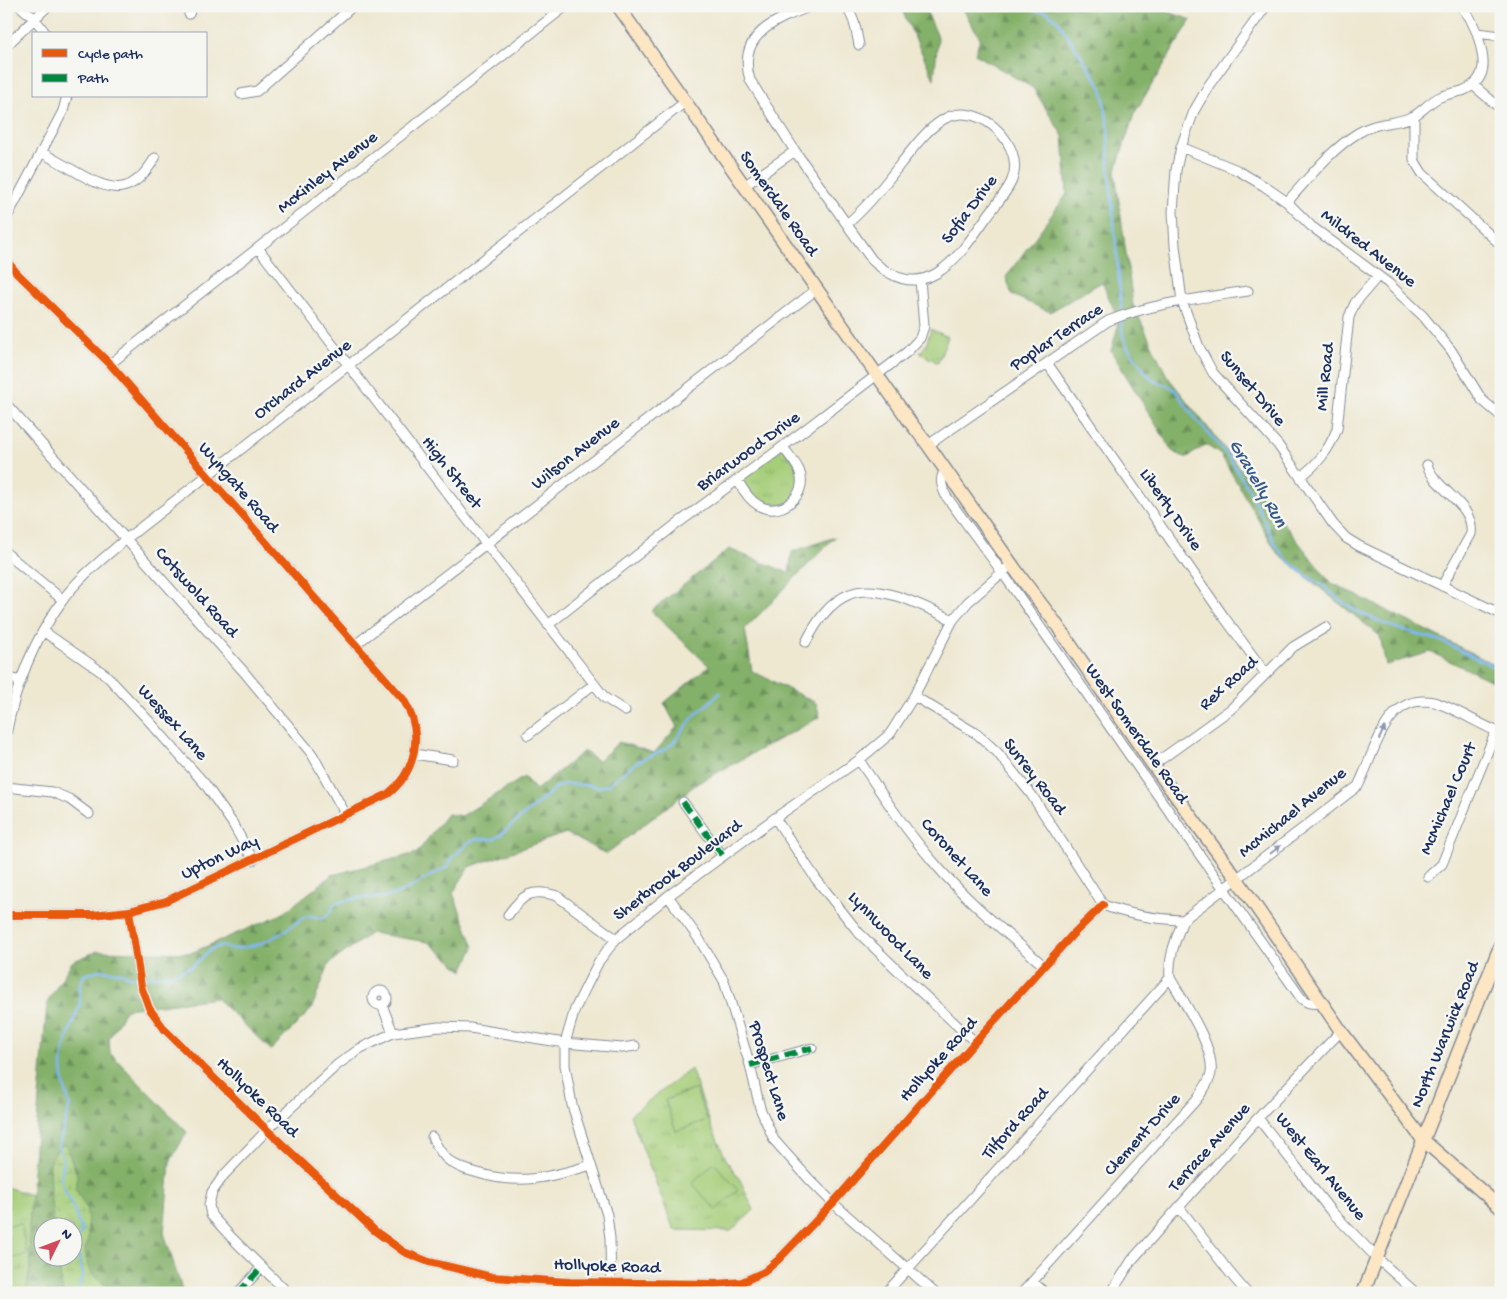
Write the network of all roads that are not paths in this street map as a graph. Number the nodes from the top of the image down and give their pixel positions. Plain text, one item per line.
1 (20, 6) edge
2 (48, 6) edge
3 (353, 6) edge
4 (566, 6) edge
5 (618, 6) edge
6 (812, 6) edge
7 (846, 6) edge
8 (1266, 6) edge
9 (1461, 6) edge
10 (35, 19) junction
11 (45, 32) edge
12 (1477, 33) junction
13 (1501, 36) edge
14 (859, 45) dead end
15 (6, 46) edge
16 (1473, 85) junction
17 (241, 94) dead end
18 (66, 98) edge
19 (685, 102) junction
20 (1501, 109) edge
21 (1414, 116) junction
22 (1181, 147) junction
23 (795, 151) junction
24 (41, 152) junction
25 (155, 158) dead end
26 (744, 186) junction
27 (1287, 202) junction
28 (6, 219) edge
29 (847, 224) junction
30 (1501, 245) edge
31 (258, 248) junction
32 (6, 260) edge
33 (1378, 276) junction
34 (920, 280) junction
35 (817, 289) junction
36 (1248, 292) dead end
37 (1182, 301) junction
38 (1047, 363) junction
39 (110, 364) junction
40 (348, 366) junction
41 (877, 376) junction
42 (6, 404) edge
43 (1501, 416) edge
44 (910, 422) joint
45 (928, 445) junction
46 (783, 447) junction
47 (1427, 465) dead end
48 (207, 476) junction
49 (1300, 477) junction
50 (738, 481) junction
51 (126, 539) junction
52 (486, 544) junction
53 (6, 553) edge
54 (1007, 568) junction
55 (1442, 586) junction
56 (62, 600) junction
57 (1501, 614) edge
58 (953, 620) junction
59 (548, 625) junction
60 (1326, 627) dead end
61 (43, 631) junction
62 (806, 642) dead end
63 (356, 645) junction
64 (1266, 674) junction
65 (6, 677) edge
66 (21, 681) junction
67 (594, 684) junction
68 (914, 696) junction
69 (625, 711) dead end
70 (1499, 732) edge
71 (6, 735) edge
72 (528, 735) dead end
73 (414, 754) junction
74 (453, 760) dead end
75 (859, 760) junction
76 (1153, 765) junction
77 (6, 787) edge
78 (683, 802) dead end
79 (89, 814) dead end
80 (346, 816) junction
81 (775, 818) junction
82 (723, 856) junction
83 (253, 860) junction
84 (1428, 877) dead end
85 (1237, 879) junction
86 (1225, 888) junction
87 (668, 896) junction
88 (1104, 905) junction
89 (129, 911) junction
90 (6, 914) edge
91 (508, 915) dead end
92 (1183, 920) junction
93 (616, 940) junction
94 (1500, 950) edge
95 (1044, 966) junction
96 (1170, 978) junction
97 (1322, 1003) junction
98 (382, 1005) dead end
99 (1341, 1031) junction
100 (393, 1033) junction
101 (565, 1042) junction
102 (975, 1042) junction
103 (635, 1046) dead end
104 (812, 1048) dead end
105 (750, 1065) junction
106 (1258, 1118) junction
107 (267, 1130) junction
108 (432, 1137) dead end
109 (1423, 1140) junction
110 (591, 1165) junction
111 (833, 1202) junction
112 (1179, 1207) junction
113 (1501, 1208) edge
114 (1377, 1258) junction
115 (261, 1268) junction
116 (908, 1268) junction
117 (1033, 1282) junction
118 (612, 1283) junction
119 (238, 1293) edge
120 (288, 1293) edge
121 (611, 1293) edge
122 (886, 1293) edge
123 (936, 1293) edge
124 (1022, 1293) edge
125 (1044, 1293) edge
126 (1111, 1293) edge
127 (1247, 1293) edge
128 (1363, 1293) edge
129 (1416, 1293) edge

1 - 10 street
2 - 10 street
3 - 17 street
4 - 31 street, McKinley Avenue
5 - 19 main road, Somerdale Road
6 - 23 street
7 - 14 street
8 - 22 street, Sunset Drive
9 - 12 street
10 - 11 street
10 - 15 street
12 - 13 street
12 - 16 street
16 - 20 street
16 - 21 street
18 - 24 street
19 - 26 main road, Somerdale Road
19 - 40 street, Orchard Avenue
21 - 27 street
21 - 30 street
22 - 27 street, Mildred Avenue
22 - 37 street, Sunset Drive
23 - 26 street
23 - 29 street
24 - 25 street
24 - 28 street
26 - 35 main road, Somerdale Road
27 - 33 street, Mildred Avenue
29 - 34 street
29 - 34 street, Sofia Drive
31 - 39 street, McKinley Avenue
31 - 40 street, High Street
32 - 39 street, Wyngate Road
33 - 43 street, Mildred Avenue
33 - 49 street, Mill Road
34 - 41 street, Briarwood Drive
35 - 41 main road, Somerdale Road
35 - 52 street, Wilson Avenue
36 - 37 street, Poplar Terrace
37 - 38 street, Poplar Terrace
37 - 49 street, Sunset Drive
38 - 45 street, Poplar Terrace
38 - 64 street, Liberty Drive
39 - 48 street, Wyngate Road
40 - 48 street, Orchard Avenue
40 - 52 street, High Street
41 - 44 main road, Somerdale Road
41 - 46 street, Briarwood Drive
42 - 51 street, Cotswold Road
44 - 45 main road, West Somerdale Road
45 - 54 main road, West Somerdale Road
46 - 50 street, Briarwood Drive
46 - 50 street
47 - 55 street
48 - 51 street, Orchard Avenue
48 - 63 street, Wyngate Road
49 - 55 street, Sunset Drive
50 - 59 street, Briarwood Drive
51 - 56 street, Orchard Avenue
51 - 80 street, Cotswold Road
52 - 59 street, High Street
52 - 63 street, Wilson Avenue
53 - 56 street
54 - 58 street, Sherbrook Boulevard
54 - 76 main road, West Somerdale Road
54 - 86 street, West Somerdale Road
55 - 57 street, Sunset Drive
56 - 61 street, Orchard Avenue
58 - 62 street
58 - 68 street, Sherbrook Boulevard
59 - 67 street, High Street
60 - 64 street, Rex Road
61 - 66 street, Orchard Avenue
61 - 83 street, Wessex Lane
63 - 73 street, Wyngate Road
64 - 76 street, Rex Road
65 - 66 street
66 - 71 street, Orchard Avenue
67 - 69 street, High Street
67 - 72 street
68 - 75 street, Sherbrook Boulevard
68 - 88 street, Surrey Road
70 - 84 street, McMichael Court
85 -> 70 street, McMichael Avenue
73 - 74 street
73 - 80 street, Upton Way
75 - 81 street, Sherbrook Boulevard
75 - 95 street, Coronet Lane
76 - 85 main road, West Somerdale Road
77 - 79 street
78 - 82 street
80 - 83 street, Upton Way
81 - 82 street, Sherbrook Boulevard
81 - 102 street, Lynnwood Lane
82 - 87 street, Sherbrook Boulevard
83 - 89 street, Upton Way
85 - 86 street, McMichael Avenue
85 - 97 main road, West Somerdale Road
86 - 92 street, McMichael Avenue
86 - 97 street, West Somerdale Road
87 - 93 street, Sherbrook Boulevard
87 - 105 street, Prospect Lane
88 - 92 street
88 - 95 street, Hollyoke Road
89 - 90 street, Upton Way
89 - 107 street, Hollyoke Road
91 - 93 street
92 - 96 street
93 - 101 street, Sherbrook Boulevard
94 - 109 main road, North Warwick Road
95 - 102 street, Hollyoke Road
96 - 116 street, Tilford Road
96 - 117 street, Clement Drive
97 - 99 main road, West Somerdale Road
98 - 100 street
99 - 106 street, Terrace Avenue
99 - 109 main road, West Somerdale Road
100 - 101 street
100 - 107 street
101 - 103 street
101 - 110 street, Sherbrook Boulevard
102 - 111 street, Hollyoke Road
104 - 105 street
105 - 111 street, Prospect Lane
106 - 112 street, Terrace Avenue
106 - 114 street, West Earl Avenue
107 - 115 street
107 - 118 street, Hollyoke Road
108 - 110 street
109 - 113 main road, West Somerdale Road
109 - 114 main road, North Warwick Road
110 - 118 street, Sherbrook Boulevard
111 - 116 street, Prospect Lane
111 - 118 street, Hollyoke Road
112 - 126 street, Terrace Avenue
112 - 127 street
114 - 128 main road, North Warwick Road
114 - 129 street, West Earl Avenue
115 - 119 street
115 - 120 street
116 - 122 street, Tilford Road
116 - 123 street, Prospect Lane
117 - 124 street, Clement Drive
117 - 125 street
118 - 121 street, Sherbrook Boulevard

